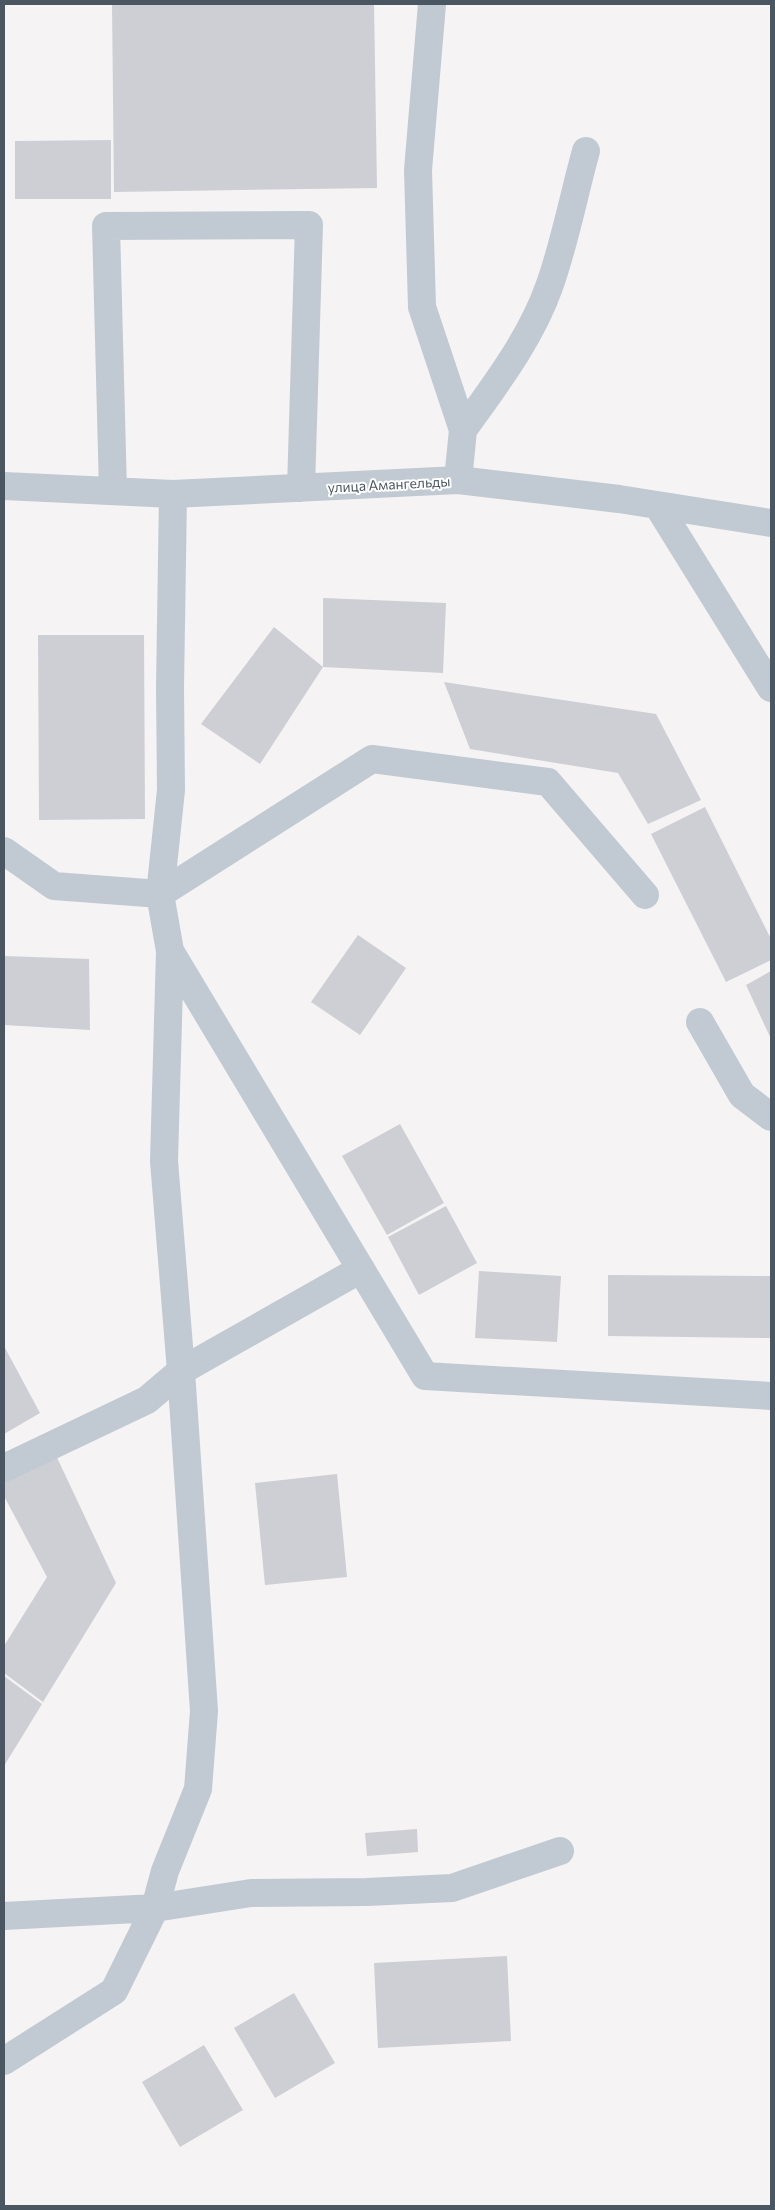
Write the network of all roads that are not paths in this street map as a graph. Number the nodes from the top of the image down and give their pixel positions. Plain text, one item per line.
1 (432, 4) edge
2 (586, 151) dead end
3 (462, 430) junction
4 (458, 480) junction
5 (4, 486) edge
6 (301, 488) junction
7 (113, 491) junction
8 (173, 494) junction
9 (658, 506) junction
10 (771, 523) edge
11 (771, 688) edge
12 (4, 851) edge
13 (160, 894) junction
14 (645, 895) dead end
15 (170, 951) junction
16 (700, 1022) dead end
17 (771, 1117) edge
18 (361, 1269) junction
19 (181, 1371) junction
20 (771, 1396) edge
21 (4, 1468) edge
22 (560, 1851) dead end
23 (155, 1908) junction
24 (4, 1916) edge
25 (4, 2060) edge

1 - 3 street
2 - 3 street
3 - 4 street
4 - 6 street, улица Амангельды
4 - 9 street, улица Амангельды
5 - 7 street, улица Амангельды
6 - 7 street
6 - 8 street, улица Амангельды
7 - 8 street, улица Амангельды
8 - 13 street
9 - 10 street, улица Амангельды
9 - 11 street
12 - 13 street
13 - 14 street
13 - 15 street
15 - 18 street
15 - 19 street
16 - 17 street
18 - 19 street
18 - 20 street
19 - 21 street
19 - 23 street
22 - 23 street
23 - 24 street
23 - 25 street

